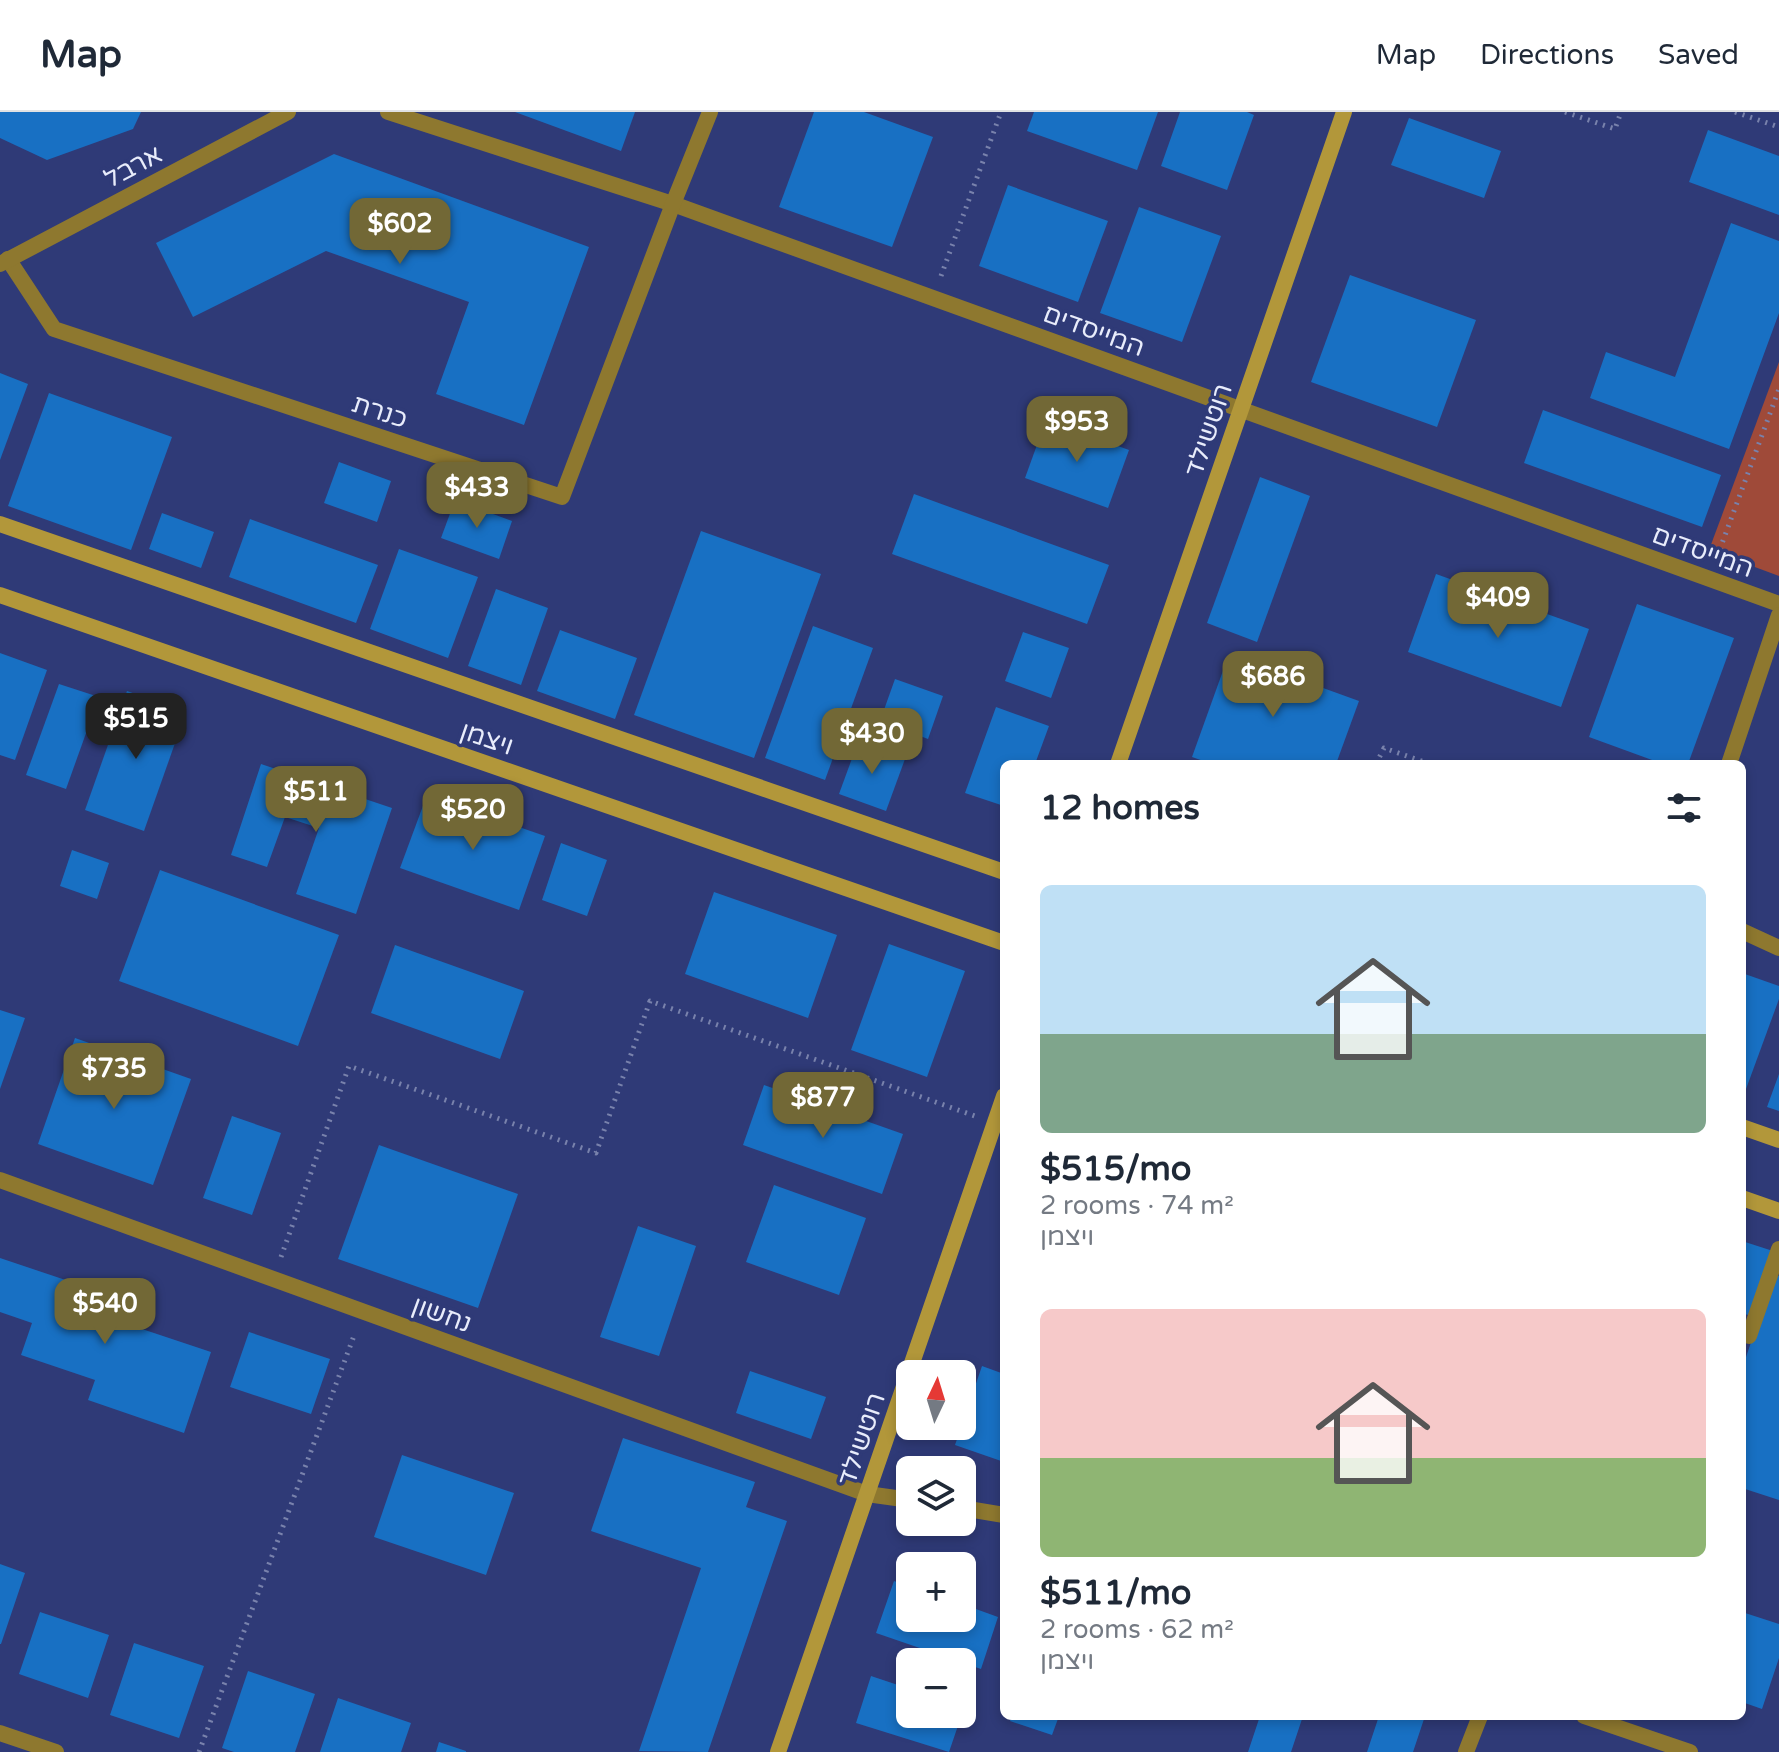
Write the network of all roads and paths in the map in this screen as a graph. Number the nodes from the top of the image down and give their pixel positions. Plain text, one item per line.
1 (288, 112) edge
2 (388, 112) edge
3 (710, 112) edge
4 (1001, 112) edge
5 (1344, 112) edge
6 (1565, 112) edge
7 (1621, 112) edge
8 (1735, 112) edge
9 (1779, 127) edge
10 (673, 204) junction
11 (4, 262) edge
12 (933, 297) junction
13 (1779, 389) edge
14 (1241, 409) junction
15 (0, 524) edge
16 (1709, 579) junction
17 (0, 595) edge
18 (1779, 604) edge
19 (1779, 615) edge
20 (1119, 760) edge
21 (1378, 760) edge
22 (1418, 760) edge
23 (1730, 760) edge
24 (1000, 871) edge
25 (1746, 933) edge
26 (1000, 942) edge
27 (1779, 948) edge
28 (1000, 1108) edge
29 (995, 1123) junction
30 (1746, 1128) edge
31 (1779, 1140) edge
32 (0, 1180) edge
33 (1746, 1199) edge
34 (1779, 1211) edge
35 (1779, 1249) edge
36 (273, 1279) junction
37 (363, 1312) junction
38 (1749, 1336) dead end
39 (867, 1494) junction
40 (896, 1498) edge
41 (976, 1510) edge
42 (1000, 1514) edge
43 (1478, 1720) edge
44 (1596, 1720) edge
45 (0, 1733) edge
46 (56, 1752) edge
47 (199, 1752) edge
48 (778, 1752) edge
49 (1466, 1752) edge
50 (1690, 1752) edge

1 - 11 street, ארבל
2 - 10 street, המייסדים
3 - 10 street, כנרת
4 - 12 path
5 - 14 main road, רוטשילד
6 - 7 path
8 - 9 path
10 - 11 street, כנרת
10 - 12 street, המייסדים
12 - 14 street, המייסדים
13 - 16 path
14 - 16 street, המייסדים
14 - 20 main road, רוטשילד
15 - 24 main road, ויצמן
16 - 18 street, המייסדים
17 - 26 main road, ויצמן
19 - 23 street
21 - 22 path
25 - 27 street
28 - 29 main road, רוטשילד
29 - 36 path
29 - 39 main road, רוטשילד
30 - 31 main road
32 - 36 street, נחשון
33 - 34 main road
35 - 38 street
36 - 37 street, נחשון
37 - 39 street, נחשון
37 - 47 path
39 - 40 street, נחשון
39 - 48 main road, רוטשילד
41 - 42 street
43 - 49 street
44 - 50 street
45 - 46 street

